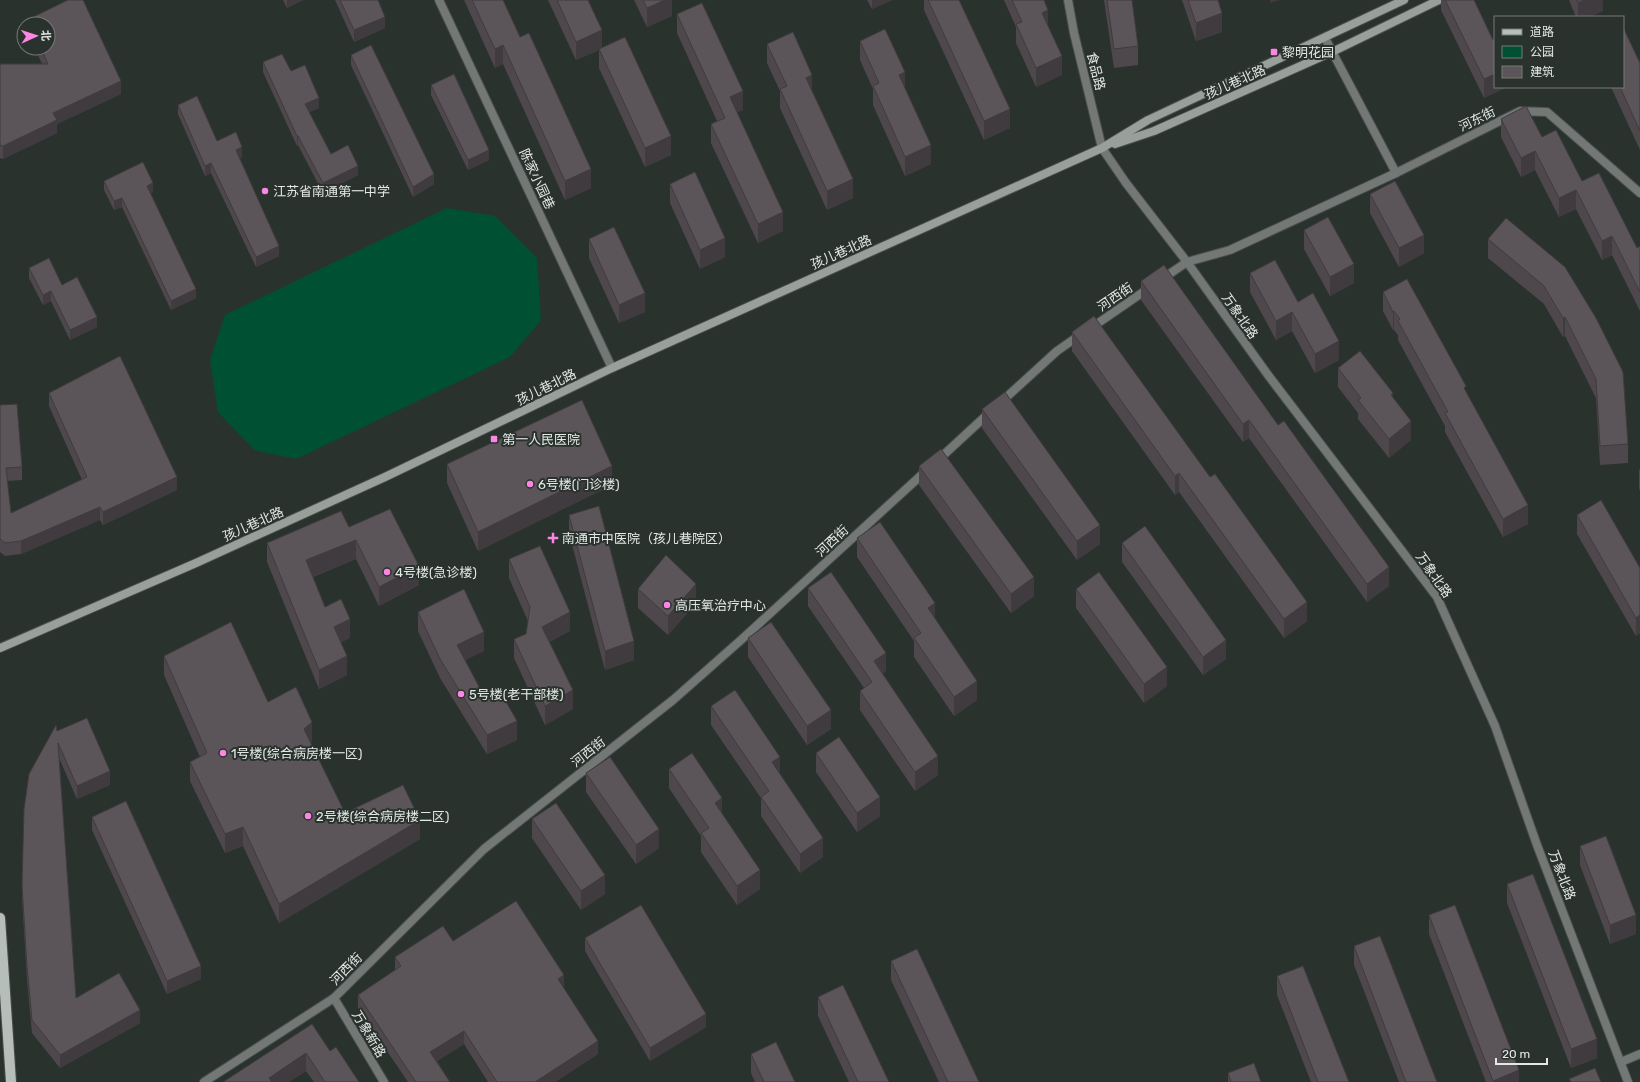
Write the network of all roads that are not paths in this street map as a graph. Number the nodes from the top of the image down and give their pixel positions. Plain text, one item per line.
1 (439, 0) edge
2 (1068, 0) edge
3 (1404, 0) edge
4 (1440, 0) edge
5 (1325, 38) junction
6 (1332, 52) junction
7 (1102, 148) junction
8 (1396, 173) junction
9 (1640, 193) edge
10 (1187, 262) junction
11 (612, 368) junction
12 (0, 648) edge
13 (0, 918) edge
14 (334, 998) junction
15 (1640, 1054) edge
16 (1621, 1062) junction
17 (11, 1082) edge
18 (204, 1082) edge
19 (384, 1082) edge
20 (1628, 1082) edge

1 - 11 street, 陈家小园巷
2 - 7 street, 食品路
3 - 5 main road, 孩儿巷北路
4 - 6 main road, 孩儿巷北路
5 - 6 street
5 - 7 main road, 孩儿巷北路
6 - 7 main road, 孩儿巷北路
6 - 8 street
7 - 10 street, 万象北路
7 - 11 main road, 孩儿巷北路
8 - 9 street, 河东街
8 - 10 street, 河西街
10 - 14 street, 河西街
10 - 16 street, 万象北路
11 - 12 main road, 孩儿巷北路
13 - 17 main road
14 - 18 street, 河西街
14 - 19 street, 万象新路
15 - 16 street
16 - 20 street, 万象北路

